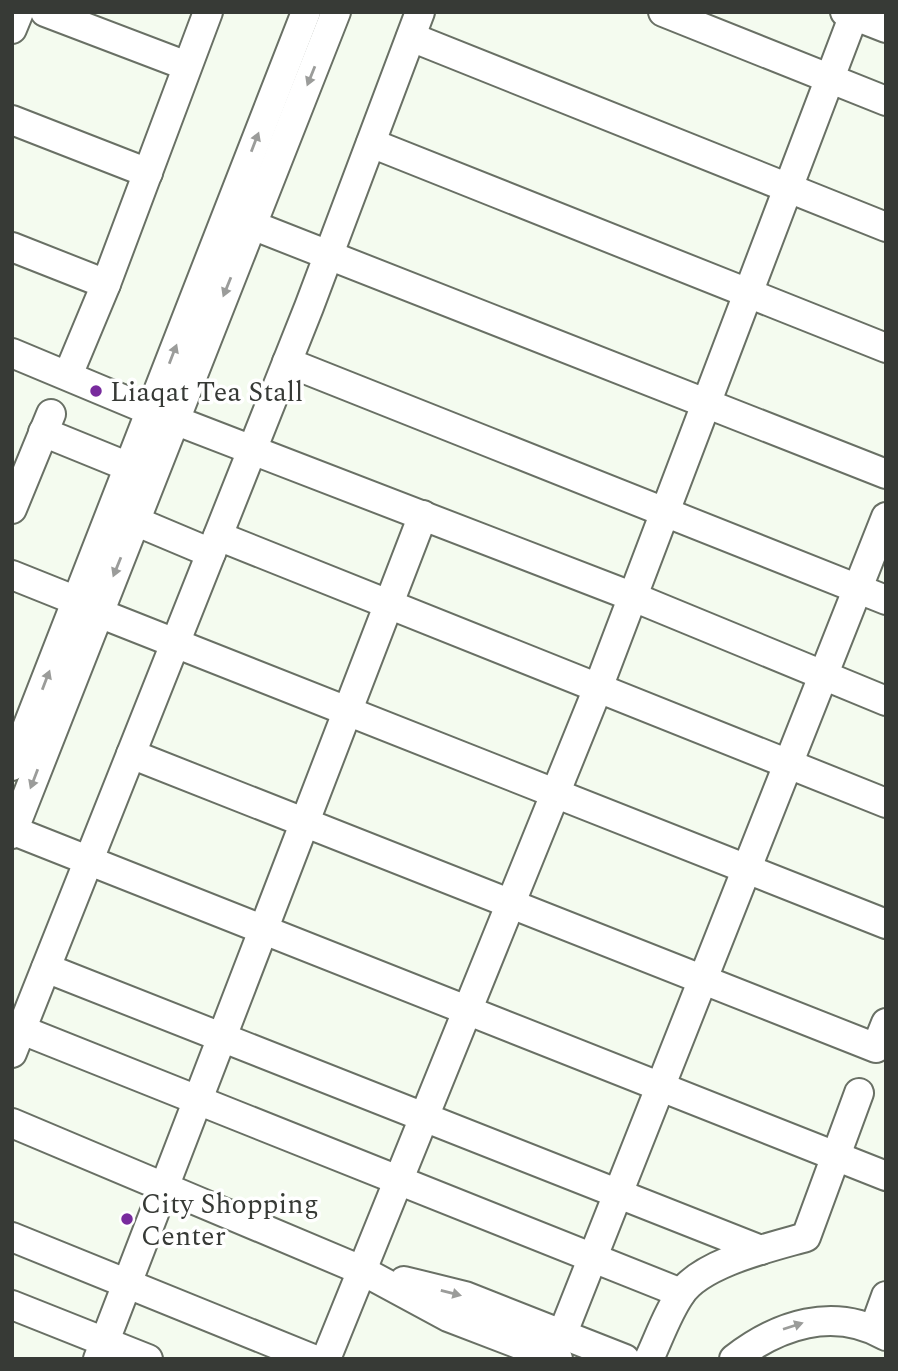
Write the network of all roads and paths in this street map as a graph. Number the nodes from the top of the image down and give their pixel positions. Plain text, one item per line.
1 (19, 12) edge
2 (45, 12) edge
3 (208, 12) edge
4 (306, 12) edge
5 (336, 12) edge
6 (663, 12) edge
7 (851, 13) edge
8 (415, 24) edge
9 (886, 28) edge
10 (12, 30) edge
11 (187, 66) junction
12 (829, 78) junction
13 (886, 101) edge
14 (12, 120) edge
15 (371, 143) junction
16 (148, 173) junction
17 (788, 187) junction
18 (252, 225) junction
19 (886, 227) edge
20 (12, 247) edge
21 (329, 255) junction
22 (106, 284) junction
23 (747, 293) junction
24 (886, 348) edge
25 (12, 353) edge
26 (287, 362) junction
27 (68, 375) junction
28 (705, 403) junction
29 (163, 415) junction
30 (35, 438) edge
31 (252, 450) junction
32 (129, 467) junction
33 (886, 474) edge
34 (12, 509) edge
35 (665, 512) junction
36 (423, 515) junction
37 (886, 517) edge
38 (135, 521) junction
39 (215, 545) junction
40 (12, 575) edge
41 (857, 589) junction
42 (631, 596) junction
43 (886, 600) edge
44 (388, 605) junction
45 (88, 607) junction
46 (175, 644) junction
47 (822, 677) junction
48 (598, 688) junction
49 (886, 701) edge
50 (348, 712) junction
51 (131, 754) junction
52 (787, 764) junction
53 (12, 766) edge
54 (555, 793) junction
55 (886, 803) edge
56 (305, 822) junction
57 (13, 832) edge
58 (89, 861) junction
59 (746, 869) junction
60 (510, 903) junction
61 (886, 924) edge
62 (264, 931) junction
63 (46, 968) junction
64 (702, 979) junction
65 (466, 1012) junction
66 (886, 1023) edge
67 (223, 1038) junction
68 (17, 1042) edge
69 (659, 1088) junction
70 (859, 1093) dead end
71 (199, 1101) junction
72 (423, 1117) junction
73 (12, 1123) edge
74 (834, 1156) junction
75 (886, 1176) edge
76 (398, 1180) junction
77 (166, 1188) junction
78 (618, 1193) junction
79 (12, 1237) edge
80 (761, 1250) junction
81 (592, 1258) junction
82 (361, 1270) junction
83 (128, 1284) junction
84 (681, 1293) junction
85 (886, 1296) edge
86 (12, 1305) edge
87 (880, 1333) edge
88 (101, 1350) edge
89 (558, 1353) edge
90 (148, 1359) edge
91 (313, 1359) edge
92 (326, 1359) edge
93 (625, 1359) edge
94 (649, 1359) edge
95 (734, 1359) edge

1 - 10 street
2 - 11 street
3 - 11 street
29 -> 4 street
5 -> 18 street
6 - 12 street
7 - 9 street
7 - 12 street
8 - 15 street
8 - 17 street
11 - 16 street
12 - 13 street
12 - 17 street
14 - 16 street
15 - 21 street
15 - 23 street
16 - 22 street
17 - 19 street
17 - 23 street
18 - 21 street
18 -> 29 street
20 - 22 street
21 - 26 street
21 - 28 street
22 - 27 street
23 - 24 street
23 - 28 street
25 - 27 street
26 - 31 street
26 - 35 street
27 - 29 street
28 - 33 street
28 - 35 street
29 - 31 street
29 - 32 street
29 - 38 street
30 - 32 street
30 - 34 street
31 - 36 street
31 - 39 street
32 - 45 street
35 - 41 street
35 - 42 street
36 - 42 street
36 - 44 street
37 - 41 street
38 - 39 street
38 -> 45 street
39 - 44 street
39 - 46 street
40 - 45 street
41 - 43 street
41 - 47 street
42 - 47 street
42 - 48 street
44 - 48 street
44 - 50 street
45 - 46 street
53 -> 45 street
45 -> 57 street
46 - 50 street
46 - 51 street
47 - 49 street
47 - 52 street
48 - 52 street
48 - 54 street
50 - 54 street
50 - 56 street
51 - 56 street
51 - 58 street
52 - 55 street
52 - 59 street
54 - 59 street
54 - 60 street
56 - 60 street
56 - 62 street
57 - 58 street
58 - 62 street
58 - 63 street
59 - 61 street
59 - 64 street
60 - 64 street
60 - 65 street
62 - 65 street
62 - 67 street
63 - 67 street
63 - 68 street
64 - 66 street
64 - 69 street
65 - 69 street
65 - 72 street
67 - 71 street
67 - 72 street
68 - 71 street
69 - 74 street
69 - 78 street
70 - 74 street
71 - 76 street
71 - 77 street
72 - 76 street
72 - 78 street
73 - 77 street
74 - 75 street
74 - 80 street
76 - 81 street
76 - 82 street
77 - 82 street
77 - 83 street
78 - 80 street
78 - 81 street
79 - 83 street
80 - 84 street
81 - 84 street
81 - 89 street
82 - 89 street
82 - 92 street
83 - 88 street
83 - 91 street
84 - 94 street
85 - 87 street
86 - 88 street
95 -> 87 street
88 - 90 street
89 - 93 street

